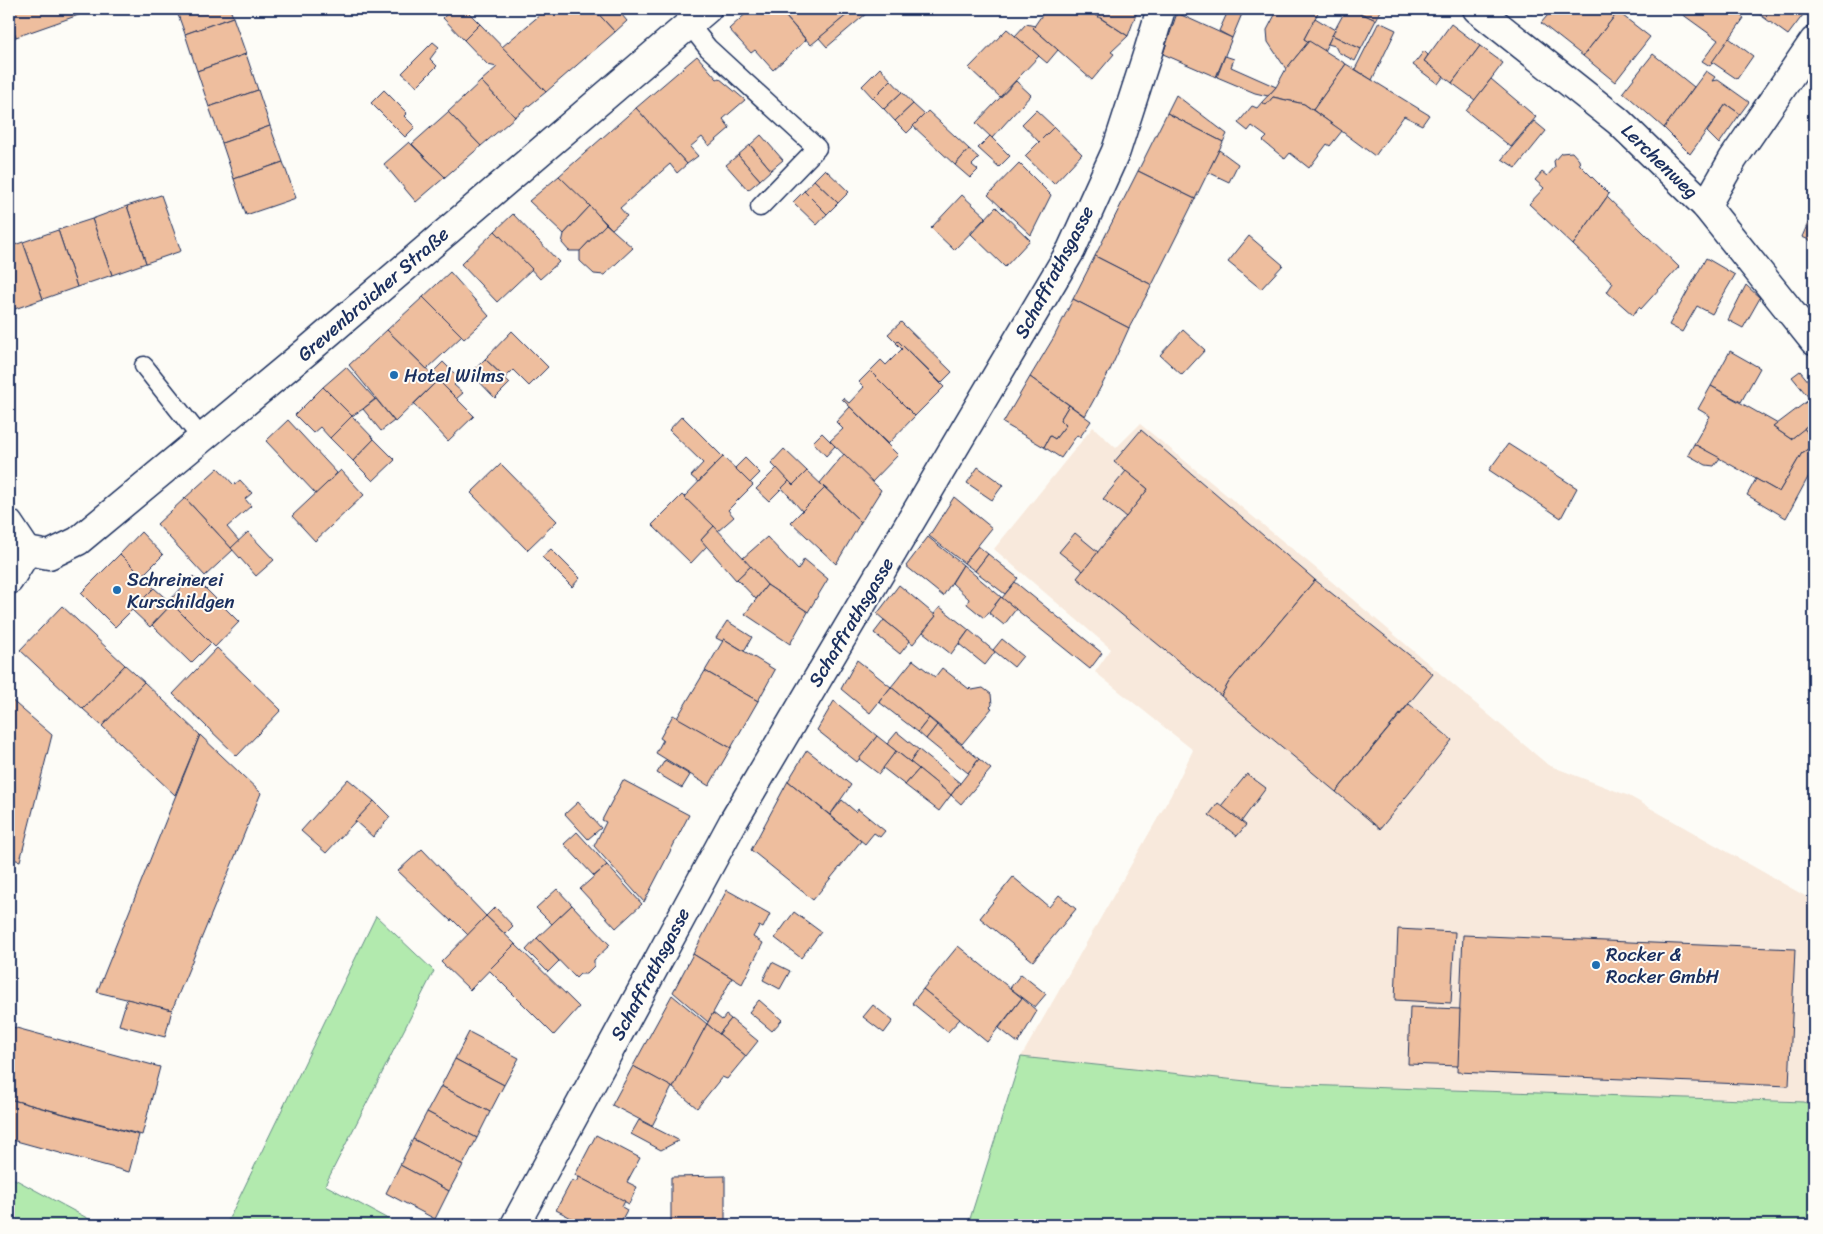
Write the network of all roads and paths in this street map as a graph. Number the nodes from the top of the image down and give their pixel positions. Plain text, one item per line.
1 (1161, 9) edge
2 (1477, 9) edge
3 (698, 16) edge
4 (1814, 41) edge
5 (1706, 206) junction
6 (760, 207) dead end
7 (1814, 341) edge
8 (144, 366) dead end
9 (202, 439) junction
10 (9, 524) edge
11 (27, 551) junction
12 (9, 580) edge
13 (515, 1225) edge

1 - 13 street, Schaffrathsgasse
2 - 5 street, Lerchenweg
3 - 6 lane
3 - 9 street, Grevenbroicher Straße
4 - 5 street
5 - 7 street, Lerchenweg
8 - 9 lane
9 - 11 street, Grevenbroicher Straße
10 - 11 street
11 - 12 street

